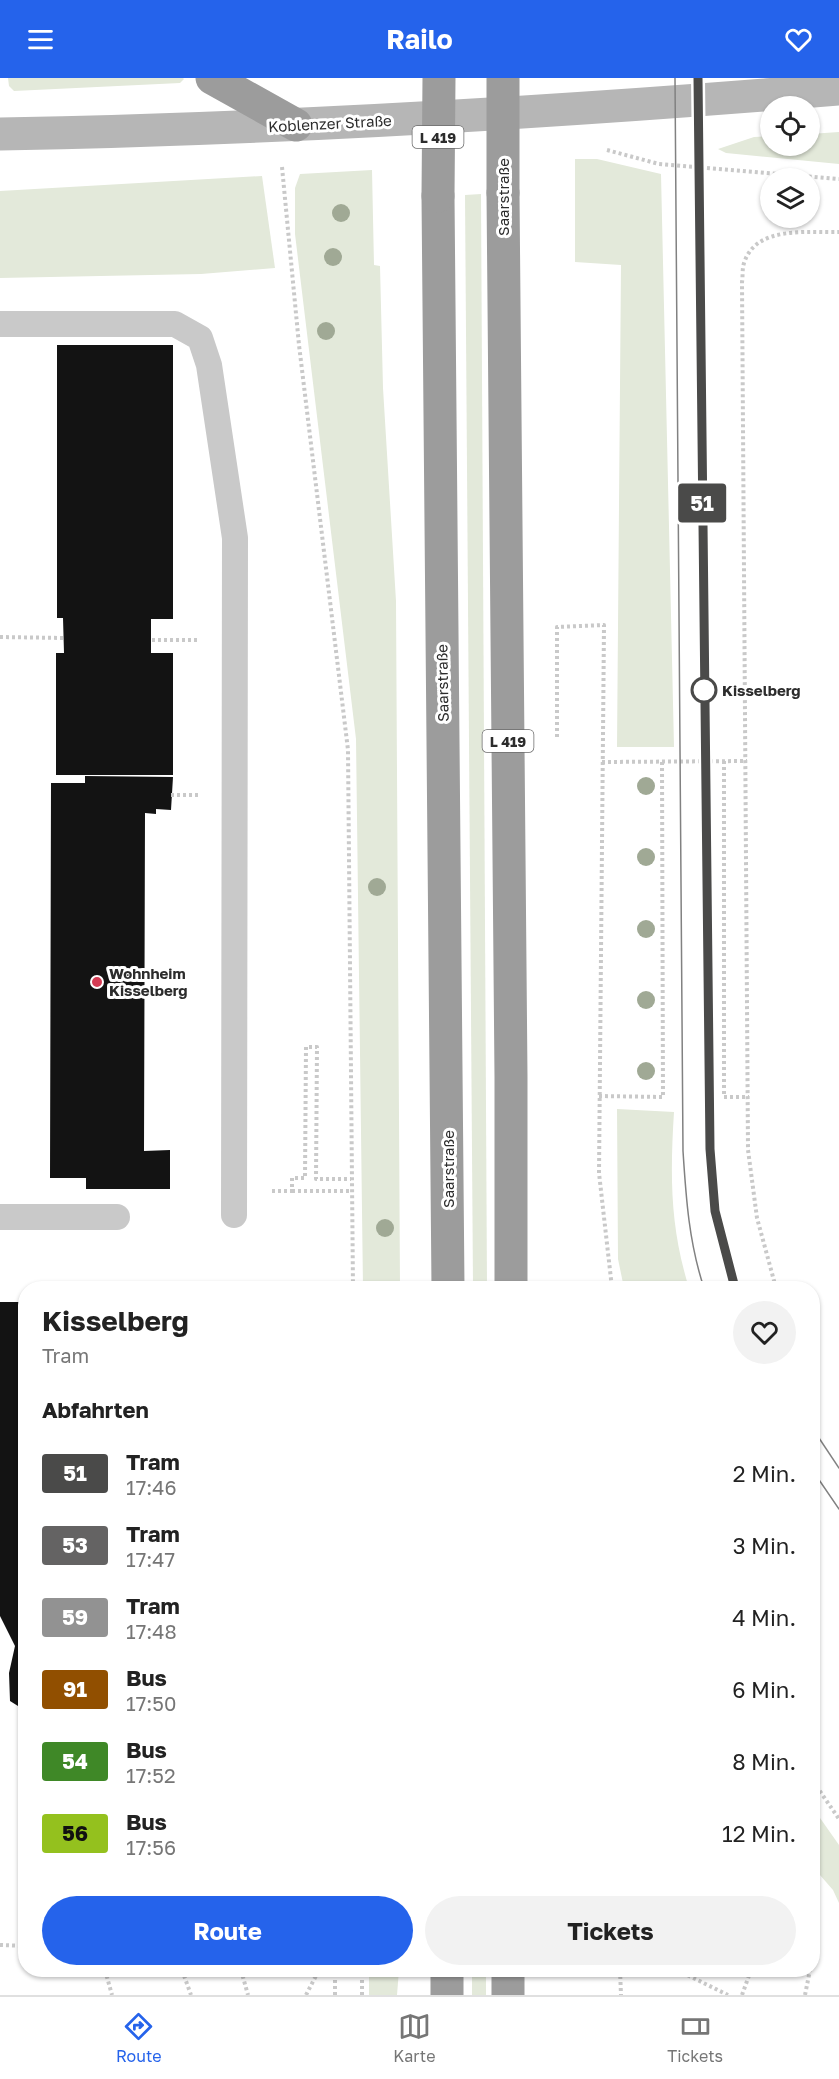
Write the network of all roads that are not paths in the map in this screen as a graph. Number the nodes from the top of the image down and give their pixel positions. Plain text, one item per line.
1 (212, 78) edge
2 (439, 78) edge
3 (503, 78) edge
4 (839, 89) edge
5 (296, 125) junction
6 (0, 134) edge
7 (0, 324) edge
8 (234, 1215) dead end
9 (0, 1217) edge
10 (117, 1217) dead end
11 (448, 1281) edge
12 (511, 1281) edge
13 (447, 1977) edge
14 (508, 1977) edge
15 (447, 1995) edge
16 (508, 1995) edge

1 - 5 highway
2 - 11 highway, Saarstraße / L 419, bridge
3 - 12 highway, Saarstraße / L 419, bridge
4 - 5 main road, Koblenzer Straße
5 - 6 main road, Koblenzer Straße
7 - 8 lane
9 - 10 lane
13 - 15 highway
14 - 16 highway

